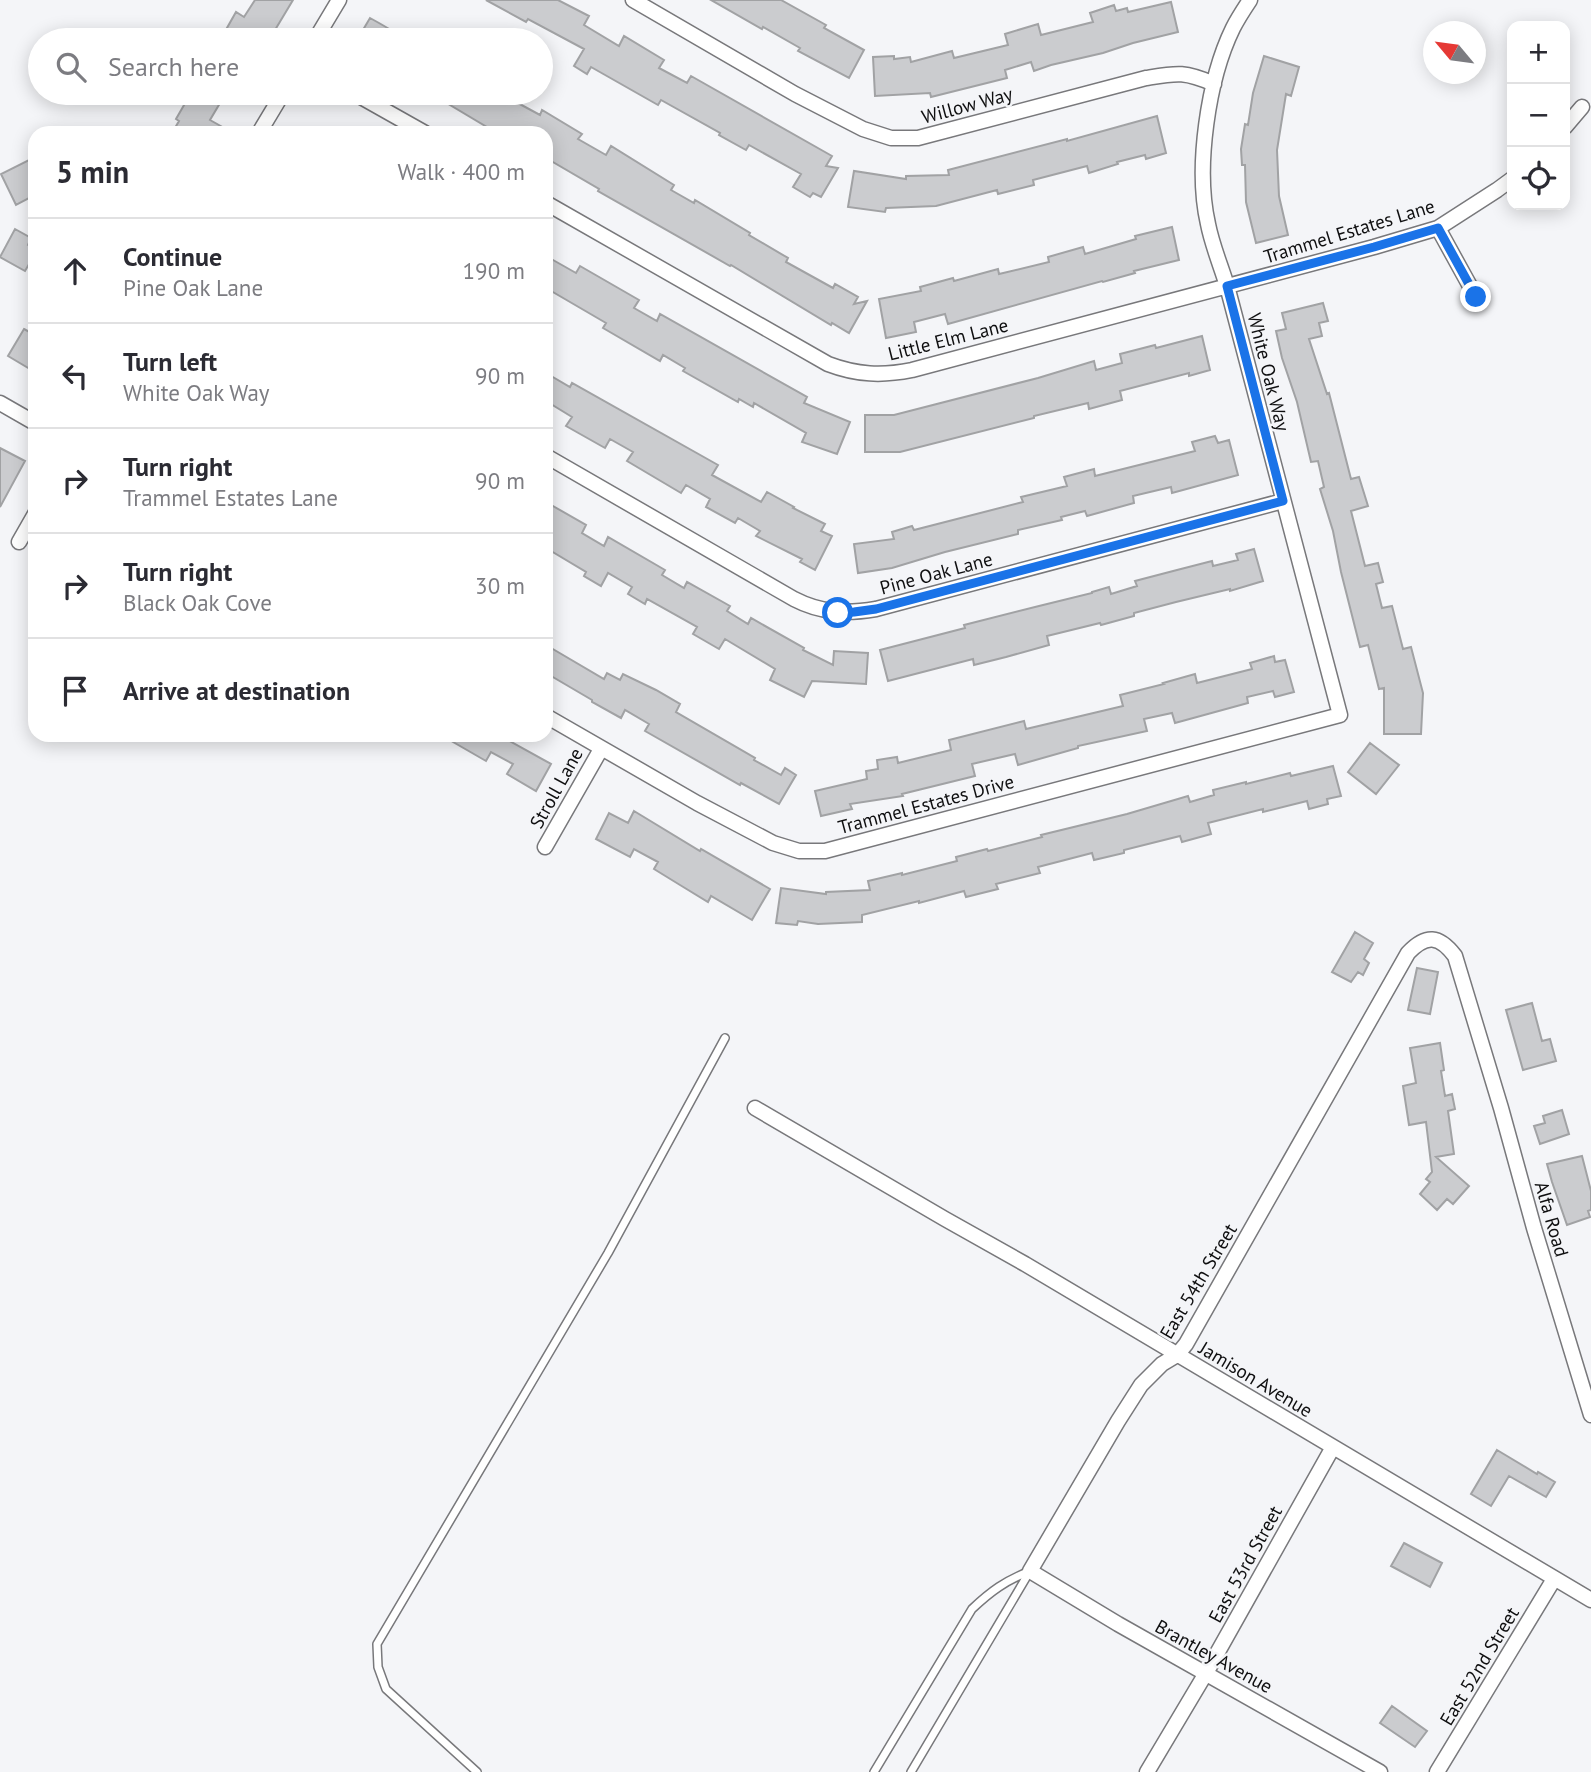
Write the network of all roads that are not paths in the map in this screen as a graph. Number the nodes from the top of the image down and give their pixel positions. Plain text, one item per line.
1 (339, 0) edge
2 (633, 0) edge
3 (1250, 0) edge
4 (322, 28) edge
5 (1214, 83) junction
6 (276, 105) edge
7 (375, 105) edge
8 (1582, 107) dead end
9 (1570, 122) edge
10 (263, 126) edge
11 (413, 126) edge
12 (1507, 183) edge
13 (553, 207) edge
14 (1438, 228) junction
15 (1227, 286) junction
16 (1476, 297) dead end
17 (0, 403) edge
18 (28, 419) edge
19 (553, 460) edge
20 (1283, 501) junction
21 (28, 526) edge
22 (19, 542) dead end
23 (1340, 715) joint
24 (553, 720) edge
25 (601, 749) junction
26 (545, 847) dead end
27 (1478, 1033) joint
28 (725, 1038) dead end
29 (755, 1108) dead end
30 (1177, 1354) junction
31 (1591, 1415) edge
32 (1333, 1447) junction
33 (1030, 1571) junction
34 (1554, 1579) junction
35 (1591, 1600) edge
36 (1206, 1673) junction
37 (477, 1772) edge
38 (874, 1772) edge
39 (911, 1772) edge
40 (1147, 1772) edge
41 (1380, 1772) edge
42 (1437, 1772) edge

1 - 4 street
2 - 5 street, Willow Way
3 - 5 street, White Oak Way
5 - 15 street, White Oak Way
6 - 10 street
7 - 11 street
8 - 9 street
12 - 14 street, Trammel Estates Lane
13 - 15 street, Little Elm Lane
14 - 15 street, Trammel Estates Lane
14 - 16 street
15 - 20 street, White Oak Way
17 - 18 street
19 - 20 street, Pine Oak Lane
20 - 23 street, White Oak Way
21 - 22 street
23 - 25 street, Trammel Estates Drive
24 - 25 street, Trammel Estates Drive
25 - 26 street, Stroll Lane
27 - 30 street, East 54th Street
27 - 31 street, Alfa Road
28 - 37 lane
29 - 30 street, Jamison Avenue
30 - 32 street, Jamison Avenue
30 - 33 street, East 54th Street
32 - 34 street, Jamison Avenue
32 - 36 street, East 53rd Street
33 - 36 street, Brantley Avenue
33 - 38 lane
33 - 39 lane, East 54th Street
34 - 35 street, Jamison Avenue
34 - 42 street, East 52nd Street
36 - 40 street, East 53rd Street
36 - 41 street, Brantley Avenue

